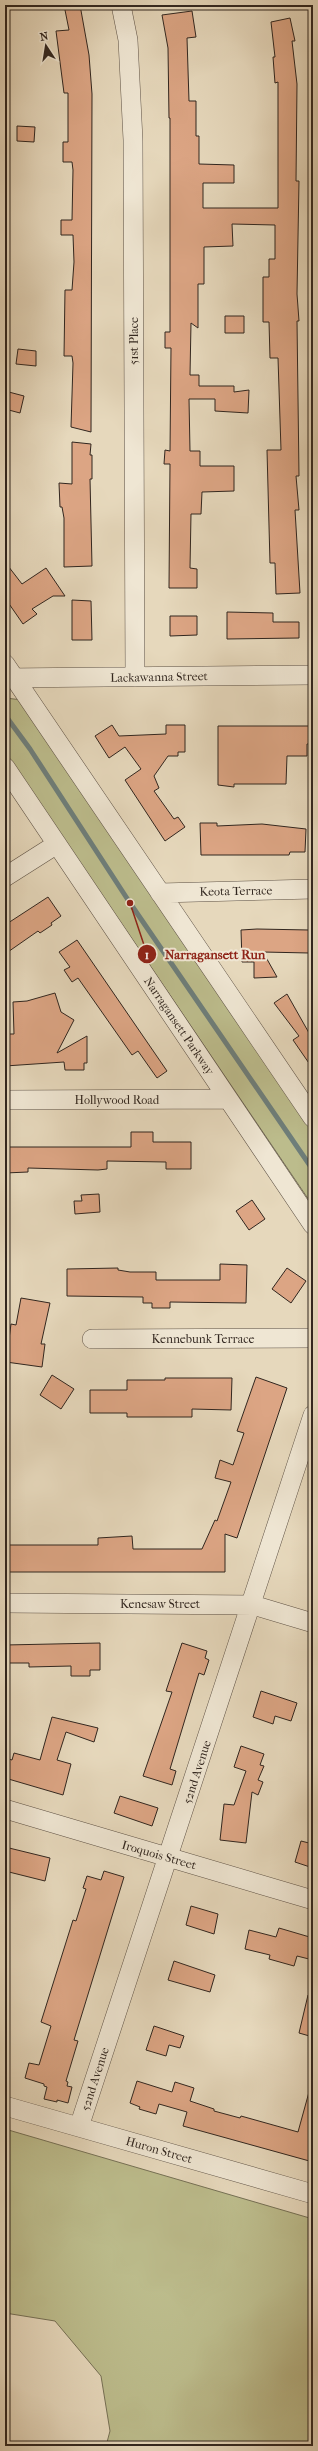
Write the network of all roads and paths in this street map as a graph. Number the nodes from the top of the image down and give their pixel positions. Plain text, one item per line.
1 (121, 5) edge
2 (8, 674) edge
3 (313, 674) edge
4 (134, 677) junction
5 (5, 767) edge
6 (57, 844) junction
7 (5, 877) edge
8 (313, 889) edge
9 (160, 893) junction
10 (228, 1099) junction
11 (5, 1100) edge
12 (313, 1118) edge
13 (313, 1225) edge
14 (313, 1338) edge
15 (92, 1339) dead end
16 (313, 1415) edge
17 (5, 1604) edge
18 (253, 1605) junction
19 (313, 1623) edge
20 (5, 1810) edge
21 (168, 1858) junction
22 (313, 1900) edge
23 (5, 2106) edge
24 (79, 2128) junction
25 (313, 2194) edge

1 - 4 street, 51st Place
2 - 4 street, Lackawanna Street
2 - 9 street
3 - 4 street, Lackawanna Street
5 - 6 street, Narragansett Parkway
6 - 7 street
6 - 10 street, Narragansett Parkway
8 - 9 street, Keota Terrace
9 - 12 street
10 - 11 street, Hollywood Road
10 - 13 street, Narragansett Parkway
14 - 15 street, Kennebunk Terrace
16 - 18 street, 52nd Avenue
17 - 18 street, Kenesaw Street
18 - 19 street, Kenesaw Street
18 - 21 street, 52nd Avenue
20 - 21 street, Iroquois Street
21 - 22 street, Iroquois Street
21 - 24 street, 52nd Avenue
23 - 24 street, Huron Street
24 - 25 street, Huron Street

